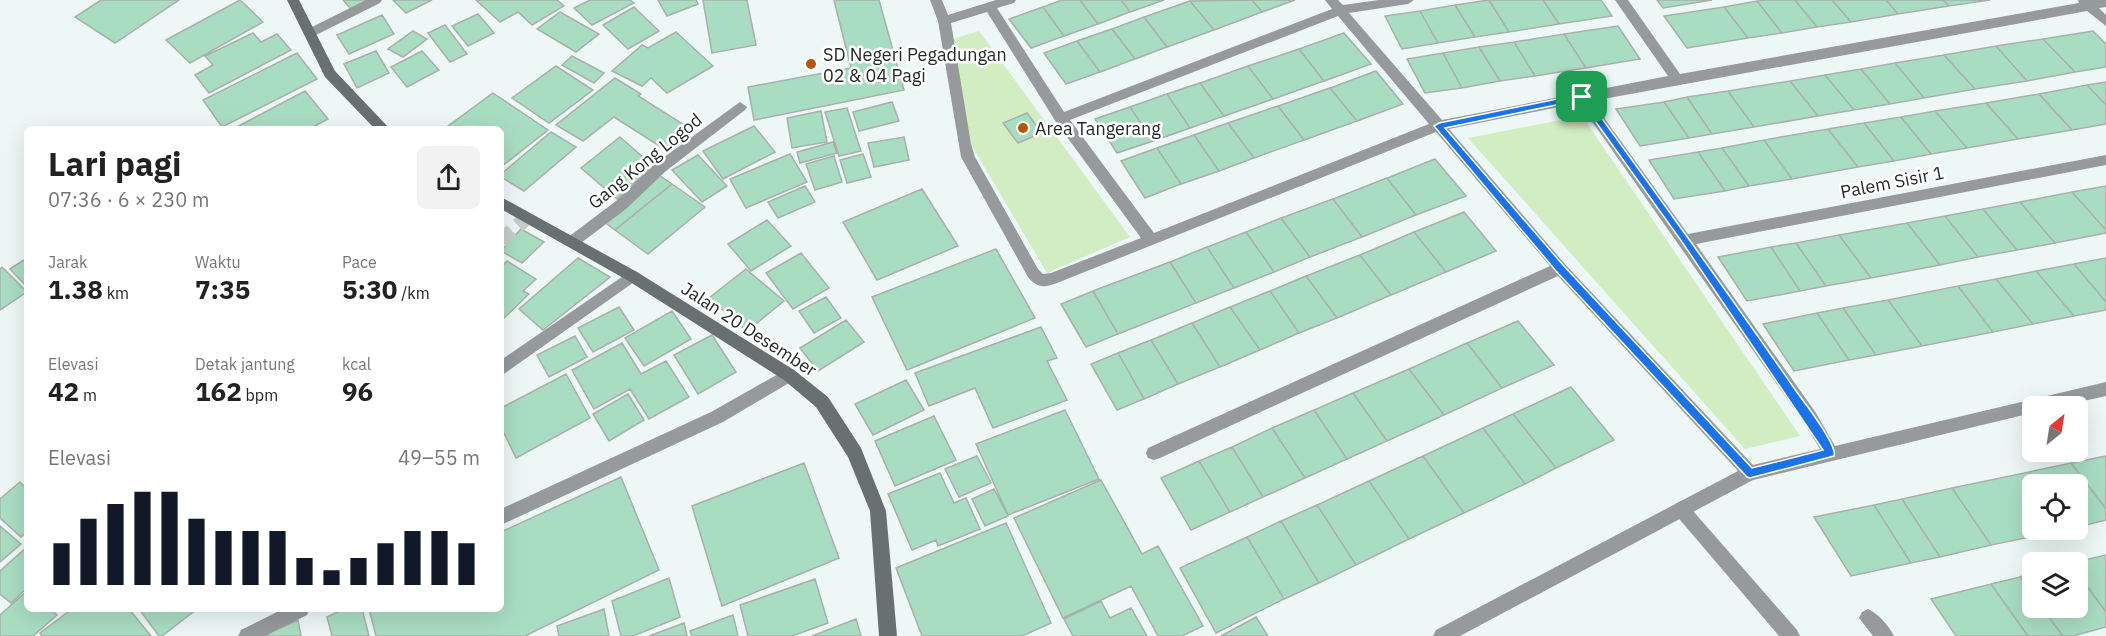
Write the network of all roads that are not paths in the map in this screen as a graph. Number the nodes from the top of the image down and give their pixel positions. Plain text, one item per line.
1 (293, 0) edge
2 (376, 0) edge
3 (936, 0) edge
4 (1010, 0) edge
5 (1408, 0) edge
6 (1621, 0) edge
7 (2086, 3) edge
8 (2106, 3) edge
9 (1336, 5) edge
10 (990, 7) junction
11 (944, 21) junction
12 (2106, 22) edge
13 (310, 33) junction
14 (1677, 79) junction
15 (1582, 97) junction
16 (740, 107) dead end
17 (1061, 118) junction
18 (380, 126) edge
19 (1439, 126) junction
20 (2106, 160) edge
21 (504, 204) edge
22 (1685, 240) junction
23 (1152, 241) junction
24 (572, 242) junction
25 (1560, 268) junction
26 (632, 276) junction
27 (504, 367) edge
28 (789, 375) junction
29 (2106, 389) edge
30 (1154, 453) dead end
31 (1831, 453) junction
32 (1750, 473) junction
33 (1681, 509) junction
34 (504, 516) edge
35 (295, 612) edge
36 (1868, 618) dead end
37 (247, 636) edge
38 (888, 636) edge
39 (1444, 636) edge
40 (1791, 636) edge
41 (1885, 636) edge

1 - 13 street
2 - 13 street
3 - 11 street
4 - 10 street
5 - 9 street
6 - 14 street
7 - 8 street
7 - 12 street
7 - 14 street
9 - 17 street
9 - 19 street
10 - 11 street
10 - 17 street
11 - 23 street
13 - 18 street
14 - 15 street
15 - 19 street
15 - 22 street
16 - 24 street, Gang Kong Logod
17 - 23 street
19 - 23 street
19 - 25 street
20 - 22 street, Palem Sisir 1
21 - 24 street, Jalan 20 Desember
22 - 31 street
24 - 26 street, Jalan 20 Desember
25 - 30 street
25 - 32 street
26 - 27 street
26 - 28 street, Jalan 20 Desember
28 - 34 street
28 - 38 street, Jalan 20 Desember
29 - 31 street
31 - 32 street
32 - 33 street
33 - 39 street
33 - 40 street
35 - 37 street
36 - 41 street

